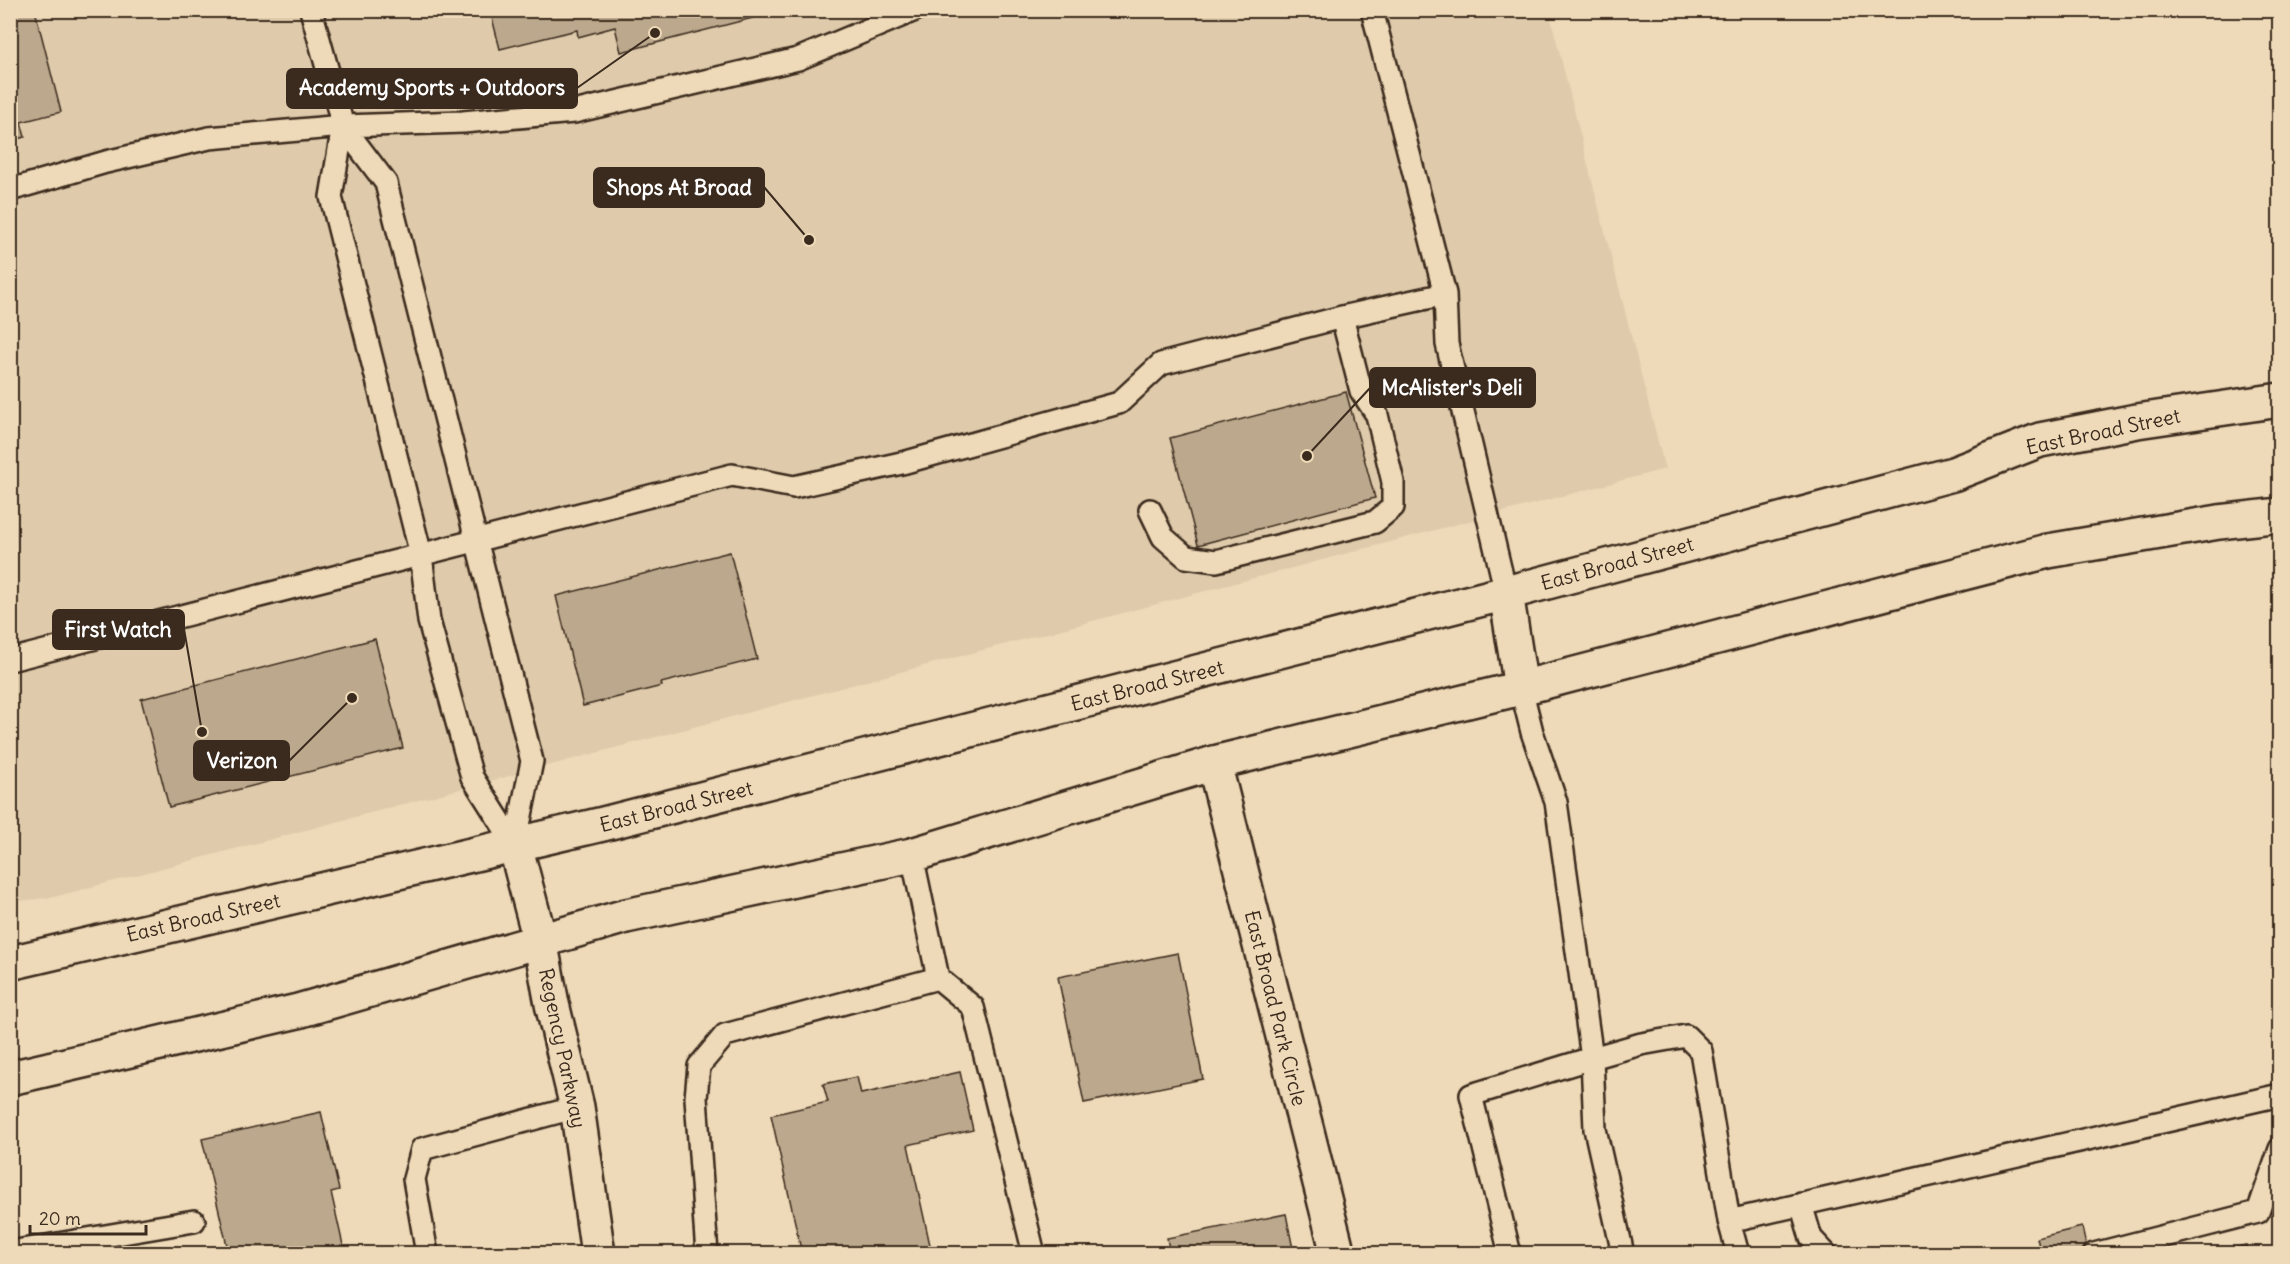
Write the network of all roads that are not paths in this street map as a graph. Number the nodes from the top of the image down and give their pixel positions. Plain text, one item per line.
1 (311, 10) edge
2 (915, 10) edge
3 (1372, 10) edge
4 (343, 126) junction
5 (10, 190) edge
6 (1445, 294) junction
7 (1342, 317) junction
8 (2280, 400) edge
9 (1150, 510) dead end
10 (2280, 515) edge
11 (477, 540) junction
12 (422, 555) junction
13 (1506, 592) junction
14 (10, 660) edge
15 (1521, 688) junction
16 (1214, 763) junction
17 (515, 845) junction
18 (912, 855) junction
19 (540, 940) junction
20 (10, 963) edge
21 (938, 978) junction
22 (1592, 1058) junction
23 (10, 1078) edge
24 (2280, 1095) edge
25 (577, 1107) junction
26 (2280, 1149) edge
27 (1801, 1204) junction
28 (194, 1221) dead end
29 (1729, 1221) junction
30 (40, 1250) edge
31 (10, 1252) edge
32 (427, 1254) edge
33 (598, 1254) edge
34 (707, 1254) edge
35 (1034, 1254) edge
36 (1338, 1254) edge
37 (1510, 1254) edge
38 (1623, 1254) edge
39 (1738, 1254) edge
40 (1826, 1254) edge
41 (2094, 1254) edge

1 - 4 lane
2 - 4 lane
3 - 6 lane
4 - 5 lane
4 - 11 lane
4 - 12 lane
6 - 7 lane
6 - 13 lane
7 - 9 lane
7 - 11 lane
8 - 13 main road, East Broad Street
10 - 15 main road
11 - 12 lane
11 - 17 lane
12 - 14 lane
12 - 17 lane
13 - 15 main road
13 - 17 main road, East Broad Street
15 - 16 main road
15 - 22 lane
16 - 18 main road
16 - 36 main road, East Broad Park Circle
17 - 19 main road, Regency Parkway
17 - 20 main road, East Broad Street
18 - 19 main road
18 - 21 lane
19 - 23 main road
19 - 25 main road, Regency Parkway
21 - 34 lane
21 - 35 lane
22 - 29 lane
22 - 37 lane
22 - 38 lane
24 - 27 lane
25 - 32 lane
25 - 33 main road, Regency Parkway
26 - 41 lane
27 - 29 lane
27 - 40 lane
28 - 30 lane
29 - 39 lane
30 - 31 lane

